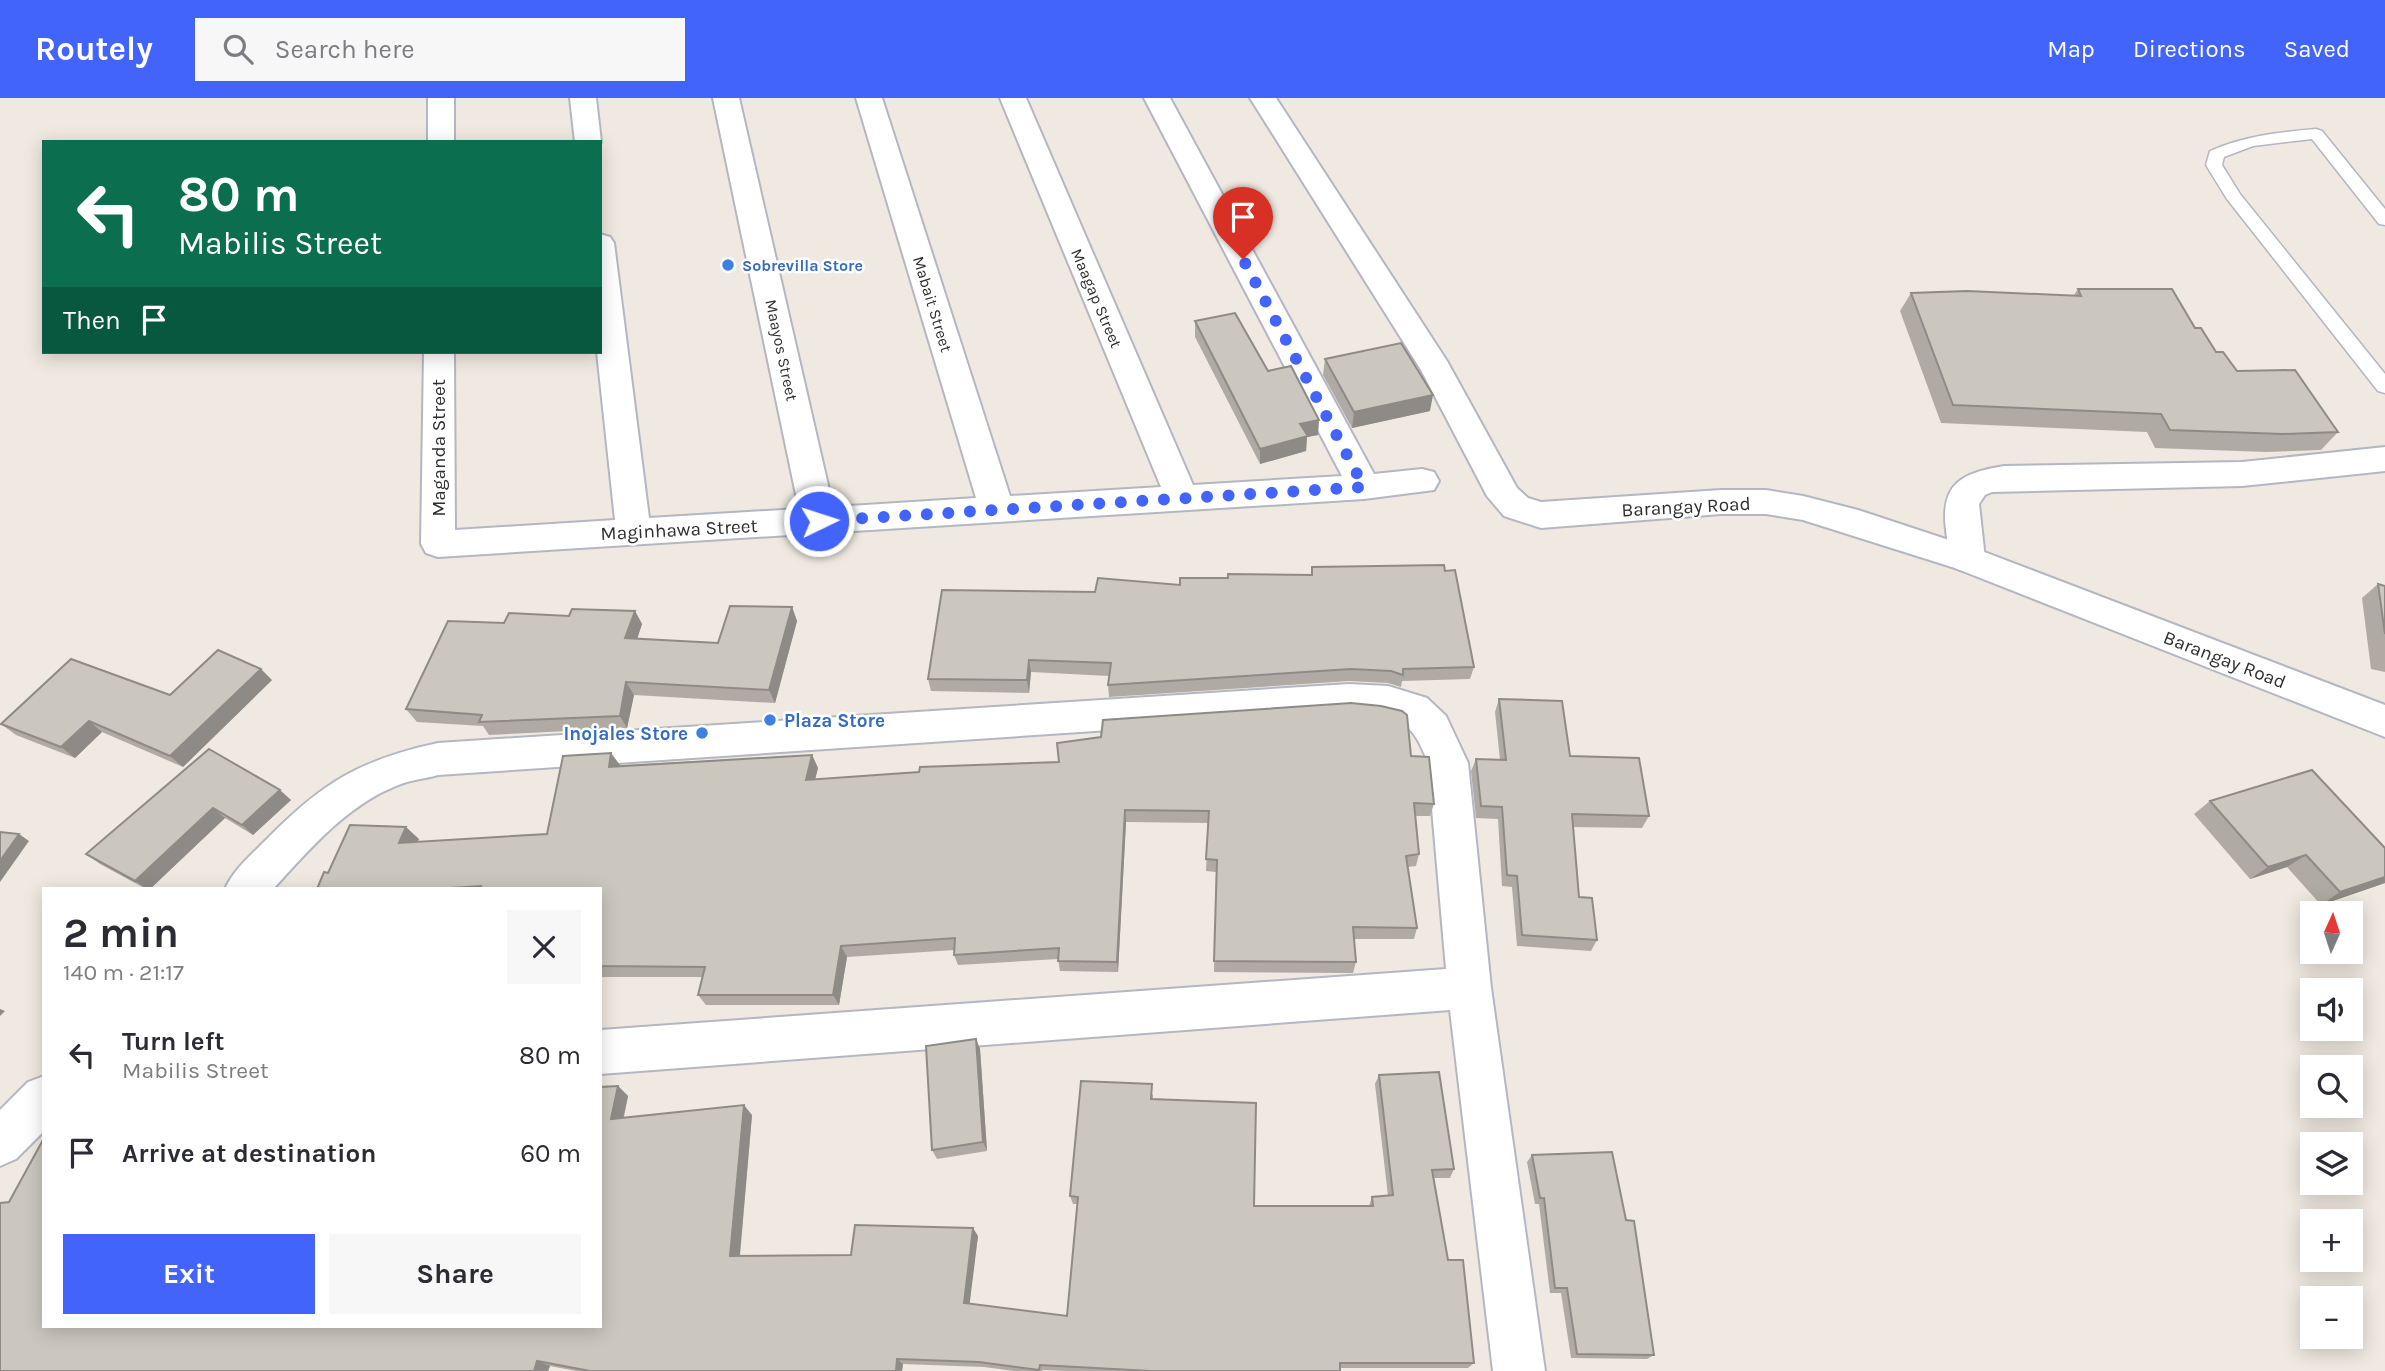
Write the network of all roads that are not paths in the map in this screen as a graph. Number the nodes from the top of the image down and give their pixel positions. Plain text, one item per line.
1 (441, 98) edge
2 (583, 98) edge
3 (726, 98) edge
4 (869, 98) edge
5 (1013, 98) edge
6 (1157, 98) edge
7 (1263, 98) edge
8 (440, 140) edge
9 (589, 140) edge
10 (2385, 220) edge
11 (602, 260) edge
12 (439, 354) edge
13 (2385, 387) edge
14 (2385, 459) edge
15 (1423, 481) dead end
16 (1364, 487) junction
17 (1182, 498) junction
18 (997, 510) junction
19 (819, 521) junction
20 (634, 532) junction
21 (438, 544) joint
22 (1967, 559) junction
23 (2385, 721) edge
24 (248, 887) edge
25 (1469, 988) junction
26 (602, 1052) edge
27 (42, 1100) edge
28 (0, 1143) edge
29 (1519, 1371) edge

1 - 8 street
2 - 9 street
3 - 19 street, Maayos Street
4 - 18 street, Mabait Street
5 - 17 street, Maagap Street
6 - 16 street
7 - 22 street, Barangay Road
10 - 13 lane
11 - 20 street
12 - 21 street, Maganda Street
14 - 22 street
15 - 16 street, Maginhawa Street
16 - 17 street, Maginhawa Street
17 - 18 street, Maginhawa Street
18 - 19 street, Maginhawa Street
19 - 20 street, Maginhawa Street
20 - 21 street, Maginhawa Street
22 - 23 street, Barangay Road
24 - 25 street
25 - 26 street
25 - 29 street
27 - 28 street

